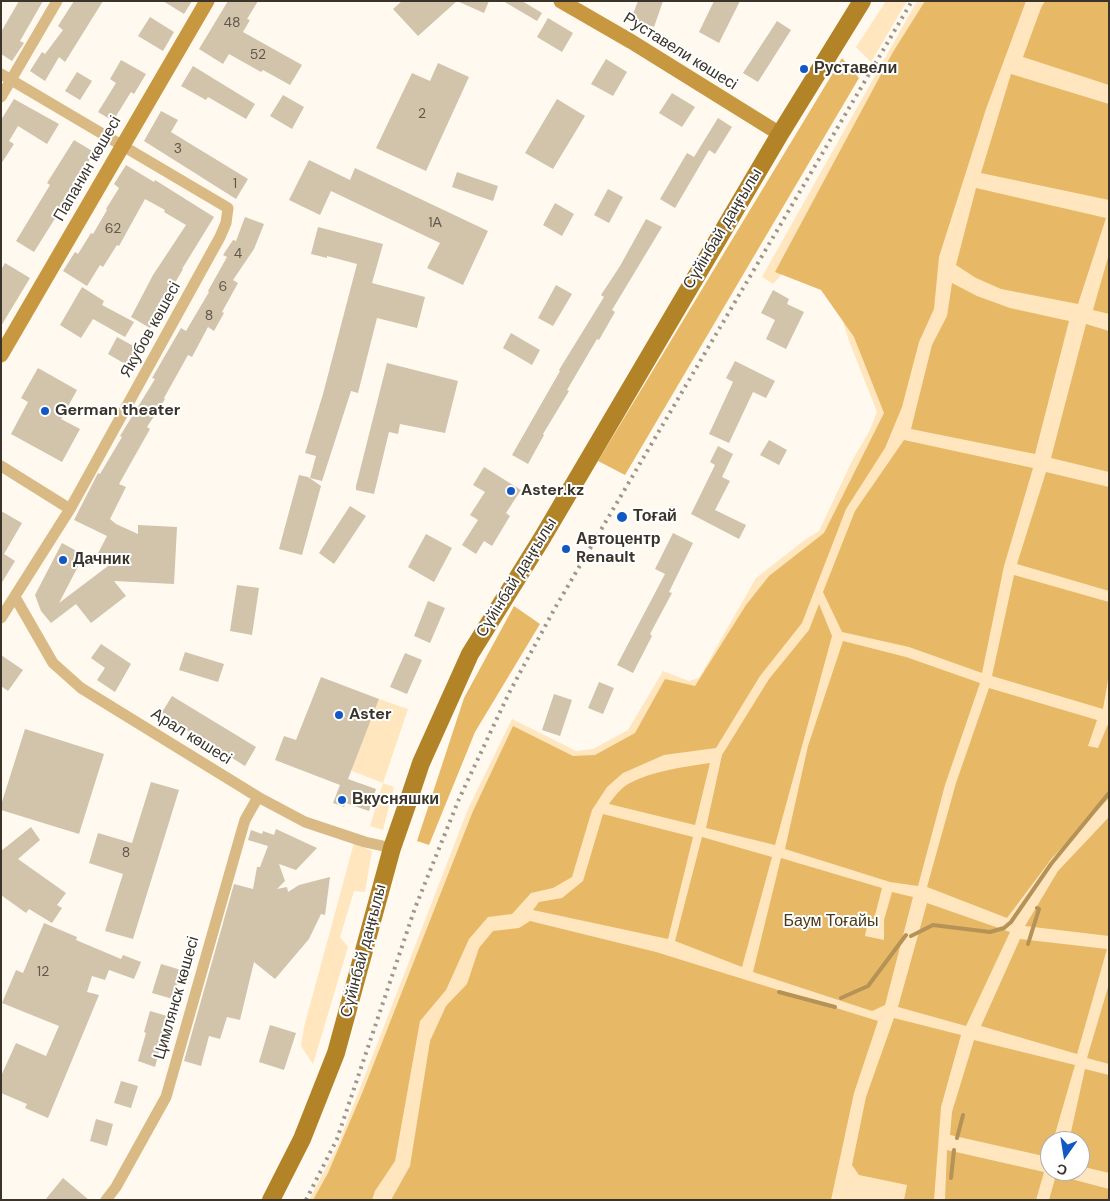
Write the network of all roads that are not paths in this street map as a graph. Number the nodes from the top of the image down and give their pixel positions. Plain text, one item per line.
1 (57, 1) edge
2 (206, 1) edge
3 (561, 1) edge
4 (862, 1) edge
5 (6, 77) edge
6 (1, 97) edge
7 (780, 134) junction
8 (122, 145) junction
9 (1, 355) edge
10 (1, 466) edge
11 (70, 509) junction
12 (15, 597) junction
13 (1, 618) edge
14 (258, 797) junction
15 (392, 848) junction
16 (106, 1200) edge
17 (271, 1200) edge

1 - 5 street
2 - 8 main road, Папанин көшесі
3 - 7 main road, Руставели көшесі
4 - 7 main road, Сүйінбай даңғылы
5 - 6 street
5 - 8 street
7 - 15 main road, Сүйінбай даңғылы
8 - 9 main road, Папанин көшесі
8 - 11 street, Якубов көшесі
10 - 11 street
11 - 12 street, Якубов көшесі
12 - 13 street, Якубов көшесі
12 - 14 street, Арал көшесі
14 - 15 street, Арал көшесі
14 - 16 street, Цимлянск көшесі
15 - 17 main road, Сүйінбай даңғылы

